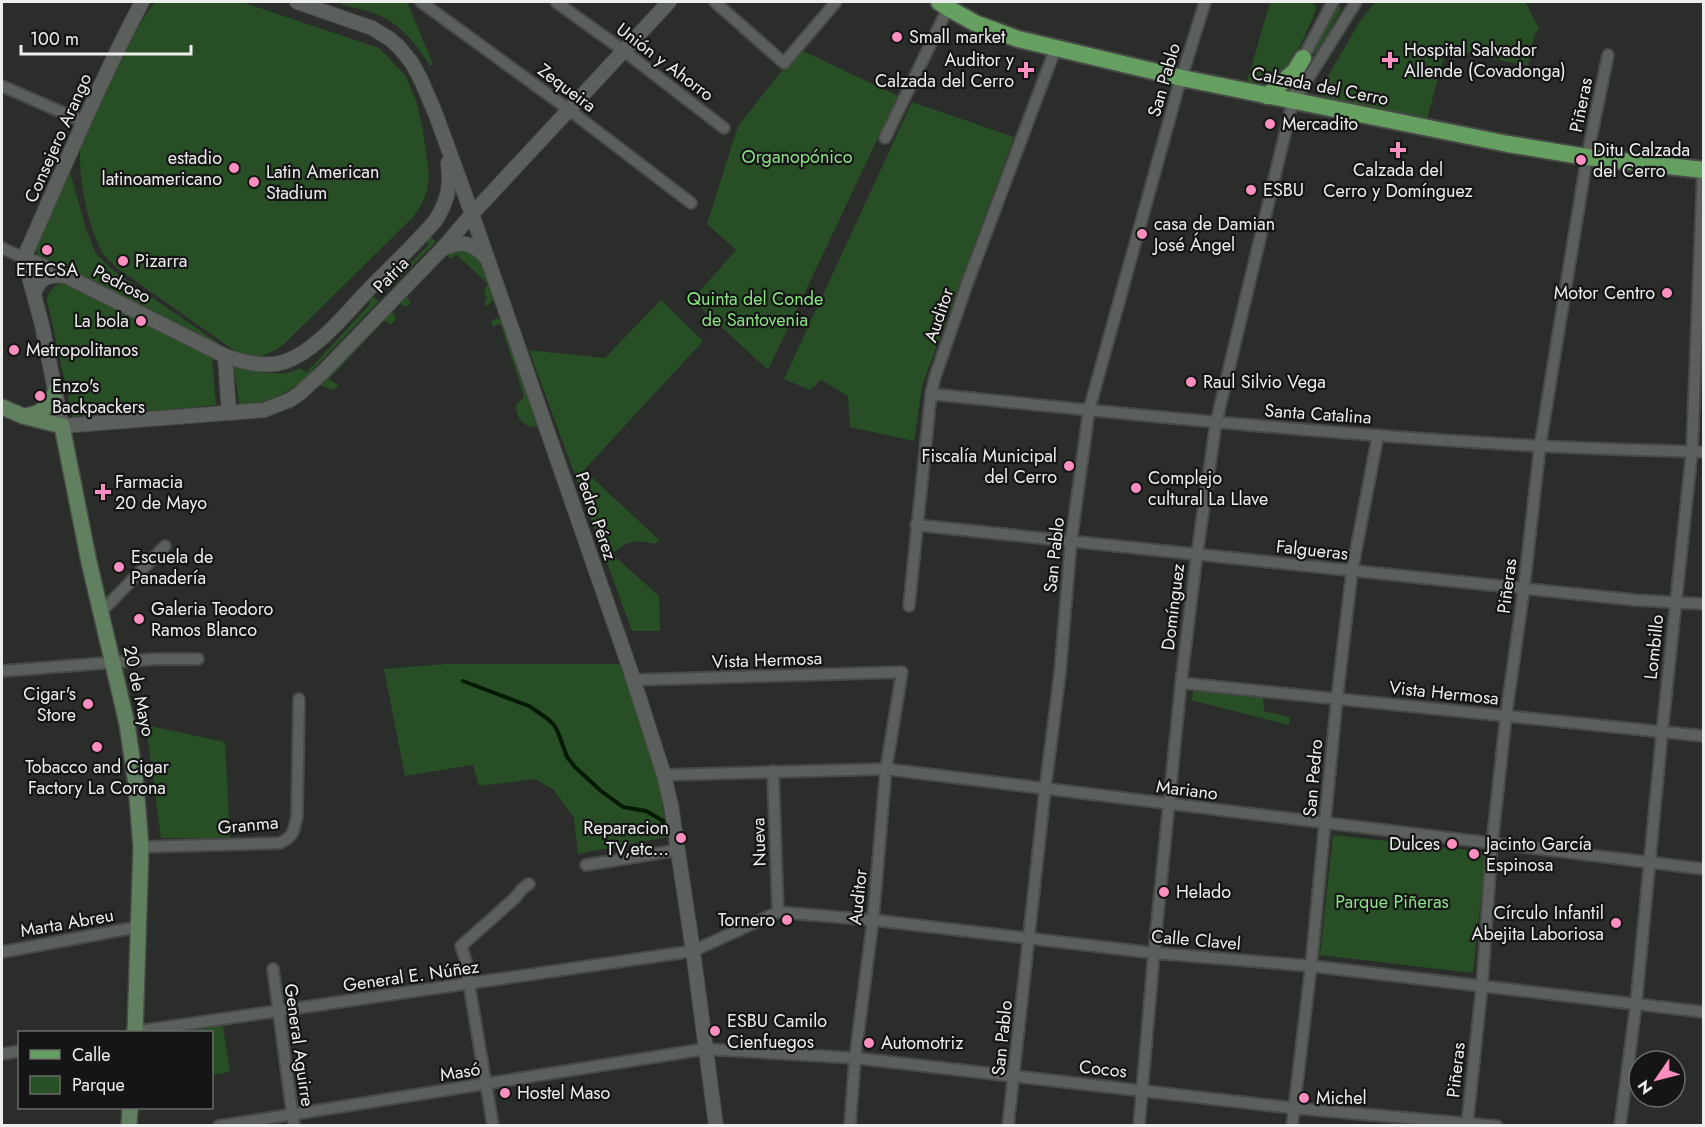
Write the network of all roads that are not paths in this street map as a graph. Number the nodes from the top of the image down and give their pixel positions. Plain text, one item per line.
1 (142, 2) edge
2 (297, 2) edge
3 (329, 2) edge
4 (421, 2) edge
5 (556, 2) edge
6 (669, 2) edge
7 (715, 2) edge
8 (836, 2) edge
9 (1205, 2) edge
10 (1333, 2) edge
11 (1351, 3) edge
12 (944, 5) edge
13 (341, 16) junction
14 (1056, 47) junction
15 (624, 51) junction
16 (1608, 55) dead end
17 (1303, 58) junction
18 (1182, 78) junction
19 (2, 86) edge
20 (1267, 96) junction
21 (1294, 101) junction
22 (568, 109) junction
23 (84, 122) junction
24 (724, 128) dead end
25 (444, 137) junction
26 (885, 138) dead end
27 (1587, 156) junction
28 (1703, 170) edge
29 (466, 196) junction
30 (691, 203) dead end
31 (444, 206) junction
32 (472, 214) junction
33 (2, 248) edge
34 (442, 248) junction
35 (24, 258) junction
36 (487, 259) junction
37 (66, 276) junction
38 (34, 294) junction
39 (225, 356) junction
40 (56, 390) junction
41 (931, 394) junction
42 (2, 407) edge
43 (1089, 410) junction
44 (229, 413) junction
45 (23, 416) junction
46 (1216, 423) junction
47 (62, 426) junction
48 (1378, 435) junction
49 (1540, 446) junction
50 (1698, 452) edge
51 (70, 467) junction
52 (916, 525) junction
53 (1071, 542) junction
54 (165, 546) dead end
55 (1197, 554) junction
56 (1352, 571) junction
57 (1524, 588) junction
58 (1675, 602) junction
59 (1704, 604) edge
60 (909, 606) dead end
61 (101, 612) junction
62 (198, 659) dead end
63 (114, 662) junction
64 (2, 671) edge
65 (902, 672) joint
66 (634, 680) junction
67 (1181, 683) junction
68 (1337, 698) junction
69 (299, 699) dead end
70 (1506, 716) junction
71 (1662, 733) junction
72 (1704, 736) edge
73 (886, 770) junction
74 (773, 771) junction
75 (664, 775) junction
76 (1045, 790) junction
77 (1169, 804) junction
78 (1326, 823) junction
79 (1492, 844) junction
80 (141, 848) junction
81 (678, 850) junction
82 (1650, 862) junction
83 (586, 865) dead end
84 (1704, 869) edge
85 (528, 884) dead end
86 (778, 912) junction
87 (873, 920) junction
88 (138, 927) junction
89 (1029, 939) junction
90 (693, 951) junction
91 (2, 952) edge
92 (1154, 953) junction
93 (1311, 966) junction
94 (273, 969) dead end
95 (469, 984) junction
96 (1482, 986) junction
97 (1636, 1005) junction
98 (278, 1011) junction
99 (1704, 1012) edge
100 (134, 1031) edge
101 (141, 1031) edge
102 (705, 1049) junction
103 (18, 1051) edge
104 (2, 1054) edge
105 (855, 1058) junction
106 (1014, 1077) junction
107 (486, 1084) junction
108 (1143, 1090) junction
109 (1293, 1108) junction
110 (130, 1109) edge
111 (293, 1120) edge
112 (1467, 1124) edge
113 (129, 1125) edge
114 (219, 1125) edge
115 (493, 1125) edge
116 (716, 1125) edge
117 (850, 1125) edge
118 (1008, 1125) edge
119 (1139, 1125) edge
120 (1292, 1125) edge
121 (1497, 1125) edge
122 (1620, 1125) edge

1 - 23 street, Consejero Arango
2 - 13 street, Pedro Pérez
3 - 13 street
4 - 22 street, Zequeira
5 - 15 street, Unión y Ahorro
6 - 15 street, Patria
7 - 8 street
9 - 18 street, San Pablo
10 - 17 street, Domínguez
11 - 21 street, Domínguez
12 - 14 main road, Calzada del Cerro
12 - 26 street
13 - 25 street, Pedro Pérez
14 - 18 main road, Calzada del Cerro
14 - 41 street, Auditor
15 - 22 street, Patria
15 - 24 street, Unión y Ahorro
16 - 27 street, Piñeras
17 - 20 main road
17 - 21 street, Domínguez
18 - 20 main road, Calzada del Cerro
18 - 43 street, San Pablo
19 - 23 street
20 - 21 main road, Calzada del Cerro
21 - 27 main road, Calzada del Cerro
21 - 46 street, Domínguez
22 - 30 street, Zequeira
22 - 32 street, Patria
23 - 35 street, Consejero Arango
25 - 29 street, Pedro Pérez
25 - 31 street, Patria
27 - 28 main road, Calzada del Cerro
27 - 49 street, Piñeras
28 - 50 street, Lombillo
29 - 31 street
29 - 32 street, Pedro Pérez
31 - 39 street, Patria
32 - 34 street, Patria
32 - 36 street, Pedro Pérez
33 - 35 street, Pedroso
34 - 36 street
34 - 44 street, Patria
35 - 37 street, Pedroso
35 - 38 street, 20 de Mayo
36 - 66 street, Pedro Pérez
37 - 38 street
37 - 39 street, Pedroso
38 - 40 street, 20 de Mayo
39 - 44 street
40 - 45 main road
40 - 47 street, 20 de Mayo
41 - 43 street, Santa Catalina
41 - 52 street, Auditor
42 - 45 main road
43 - 46 street, Santa Catalina
43 - 53 street, San Pablo
44 - 47 street, Patria
45 - 47 main road
45 - 51 main road
46 - 48 street, Santa Catalina
46 - 55 street, Domínguez
47 - 51 main road, 20 de Mayo
48 - 49 street, Santa Catalina
48 - 56 street, San Pedro
49 - 50 street, Santa Catalina
49 - 57 street, Piñeras
50 - 58 street, Lombillo
51 - 61 main road, 20 de Mayo
52 - 53 street, Falgueras
52 - 60 street, Auditor
53 - 55 street, Falgueras
53 - 76 street, San Pablo
54 - 61 street
55 - 56 street, Falgueras
55 - 67 street, Domínguez
56 - 57 street, Falgueras
56 - 68 street, San Pedro
57 - 58 street, Falgueras
57 - 70 street, Piñeras
58 - 59 street, Falgueras
58 - 71 street, Lombillo
61 - 63 main road, 20 de Mayo
62 - 63 street
63 - 64 street
63 - 80 main road, 20 de Mayo
65 - 66 street, Vista Hermosa
65 - 73 street, Auditor
66 - 75 street, Pedro Pérez
67 - 68 street, Vista Hermosa
67 - 77 street, Domínguez
68 - 70 street, Vista Hermosa
68 - 78 street, San Pedro
69 - 80 street, Granma
70 - 71 street, Vista Hermosa
70 - 79 street, Piñeras
71 - 72 street, Vista Hermosa
71 - 82 street, Lombillo
73 - 74 street, Mariano
73 - 76 street, Mariano
73 - 87 street, Auditor
74 - 75 street, Mariano
74 - 86 street, Nueva
75 - 81 street, Pedro Pérez
76 - 77 street, Mariano
76 - 89 street, San Pablo
77 - 78 street, Mariano
77 - 92 street, Domínguez
78 - 79 street, Mariano
78 - 93 street, San Pedro
79 - 82 street, Mariano
79 - 96 street, Piñeras
80 - 88 main road, 20 de Mayo
81 - 83 street
81 - 90 street, Pedro Pérez
82 - 84 street, Mariano
82 - 97 street, Lombillo
85 - 95 street
86 - 87 street, Calle Clavel
86 - 90 street, Calle Clavel
87 - 89 street, Calle Clavel
87 - 105 street, Auditor
88 - 91 street, Marta Abreu
88 - 100 main road, 20 de Mayo
89 - 92 street, Calle Clavel
89 - 106 street, San Pablo
90 - 95 street, General E. Núñez
90 - 102 street, Pedro Pérez
92 - 93 street, Calle Clavel
92 - 108 street, Domínguez
93 - 96 street, Calle Clavel
93 - 109 street, San Pedro
94 - 98 street, General Aguirre
95 - 98 street, General E. Núñez
95 - 107 street
96 - 97 street, Calle Clavel
96 - 112 street, Piñeras
97 - 99 street, Calle Clavel
97 - 122 street, Lombillo
98 - 101 street, General E. Núñez
98 - 111 street, General Aguirre
102 - 105 street, Cocos
102 - 107 street, Masó
102 - 116 street, Pedro Pérez
103 - 104 street
105 - 106 street, Cocos
105 - 117 street, Auditor
106 - 108 street, Cocos
106 - 118 street, San Pablo
107 - 111 street, Masó
107 - 115 street
108 - 109 street, Cocos
108 - 119 street, Domínguez
109 - 112 street, Cocos
109 - 120 street, San Pedro
110 - 113 main road
111 - 114 street, Masó
112 - 121 street, Cocos

